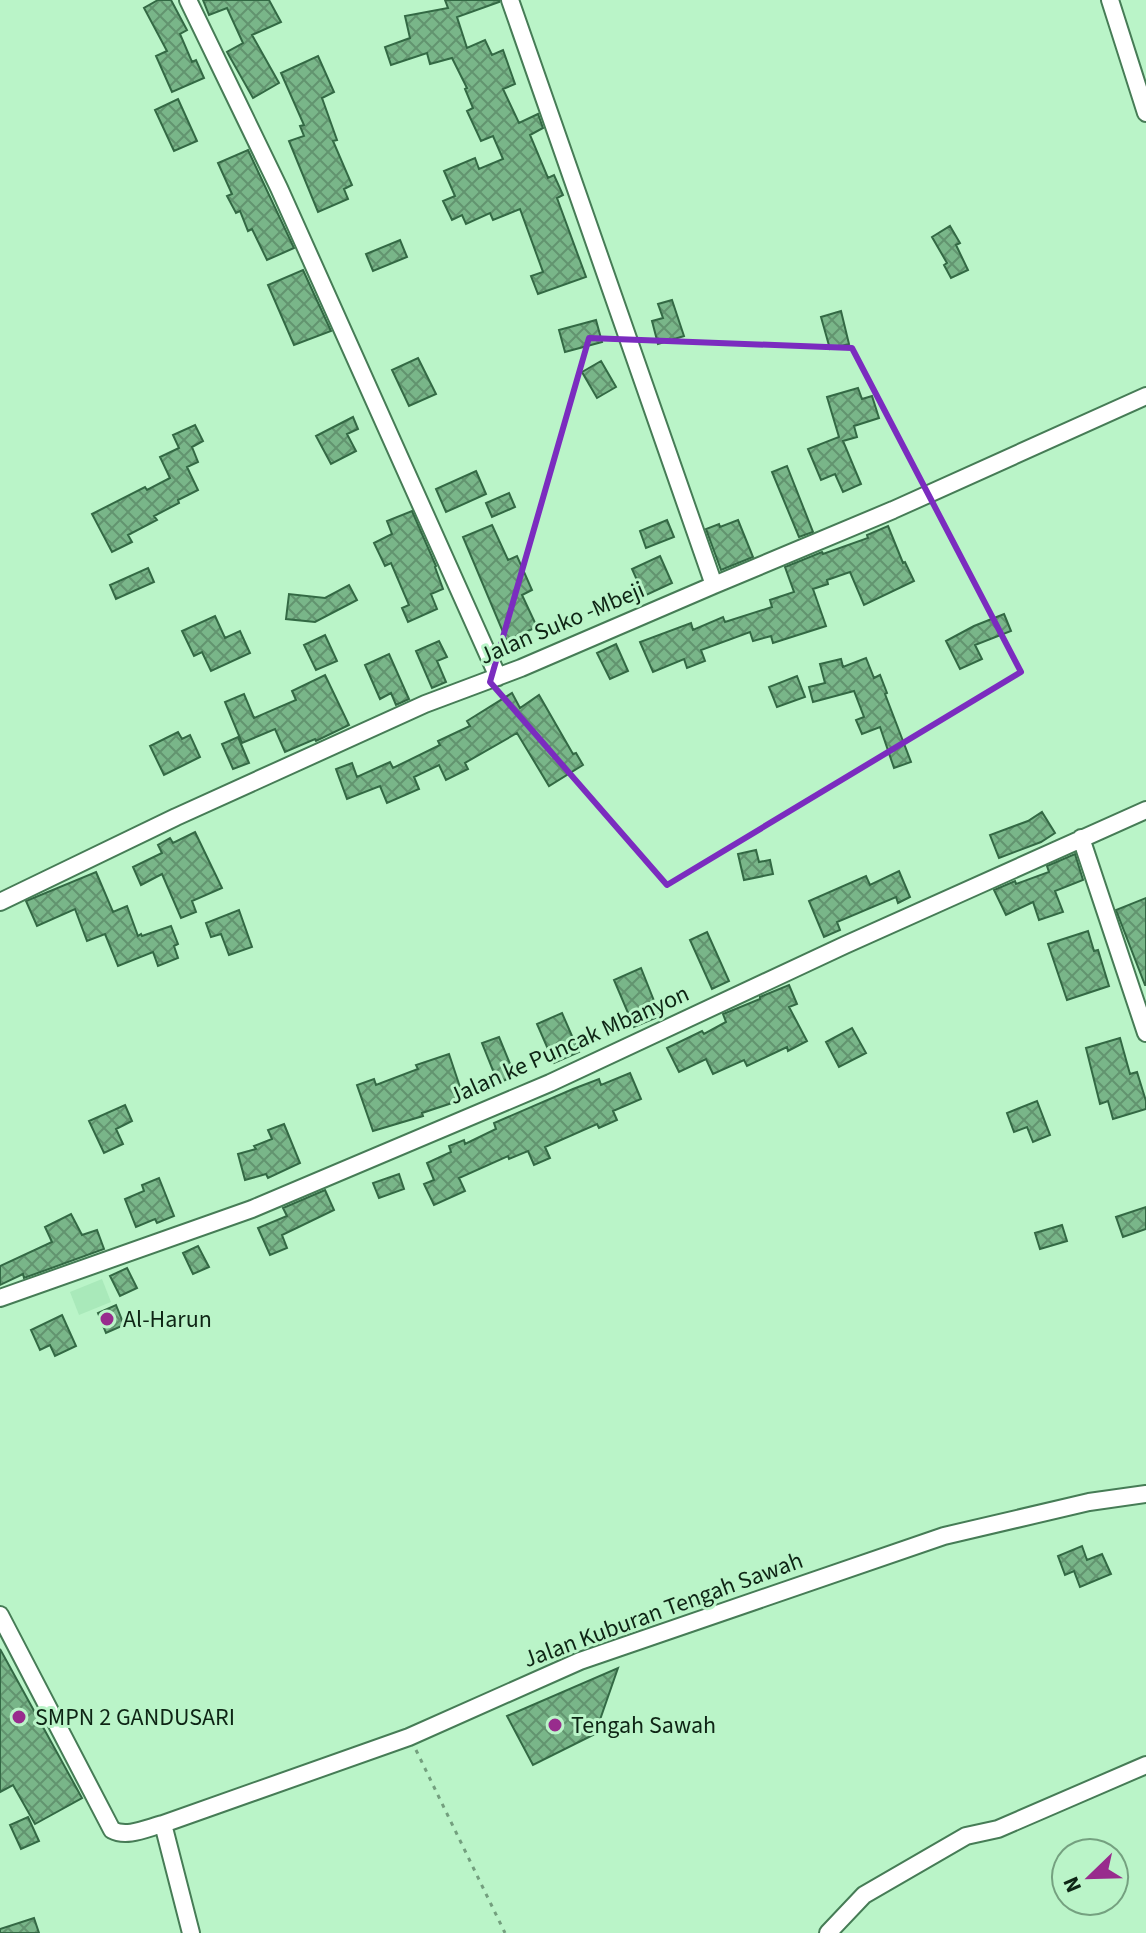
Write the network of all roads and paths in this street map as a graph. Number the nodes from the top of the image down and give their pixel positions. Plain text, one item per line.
1 (188, 0) edge
2 (510, 0) edge
3 (1110, 0) edge
4 (1146, 113) edge
5 (1146, 396) edge
6 (714, 585) junction
7 (498, 677) junction
8 (1146, 810) edge
9 (1081, 838) junction
10 (0, 902) edge
11 (1146, 1033) edge
12 (0, 1298) edge
13 (1146, 1494) edge
14 (0, 1615) edge
15 (409, 1737) junction
16 (1146, 1765) edge
17 (163, 1824) junction
18 (191, 1933) edge
19 (505, 1933) edge
20 (828, 1933) edge

1 - 7 street
2 - 6 street
3 - 4 street
5 - 6 street, Jalan Suko -Mbeji
6 - 7 street, Jalan Suko -Mbeji
7 - 10 street, Jalan Suko -Mbeji
8 - 9 street, Jalan ke Puncak Mbanyon
9 - 11 street
9 - 12 street, Jalan ke Puncak Mbanyon
13 - 15 street, Jalan Kuburan Tengah Sawah
14 - 17 street, Jalan Kuburan Tengah Sawah
15 - 17 street, Jalan Kuburan Tengah Sawah
15 - 19 path
16 - 20 street
17 - 18 street

